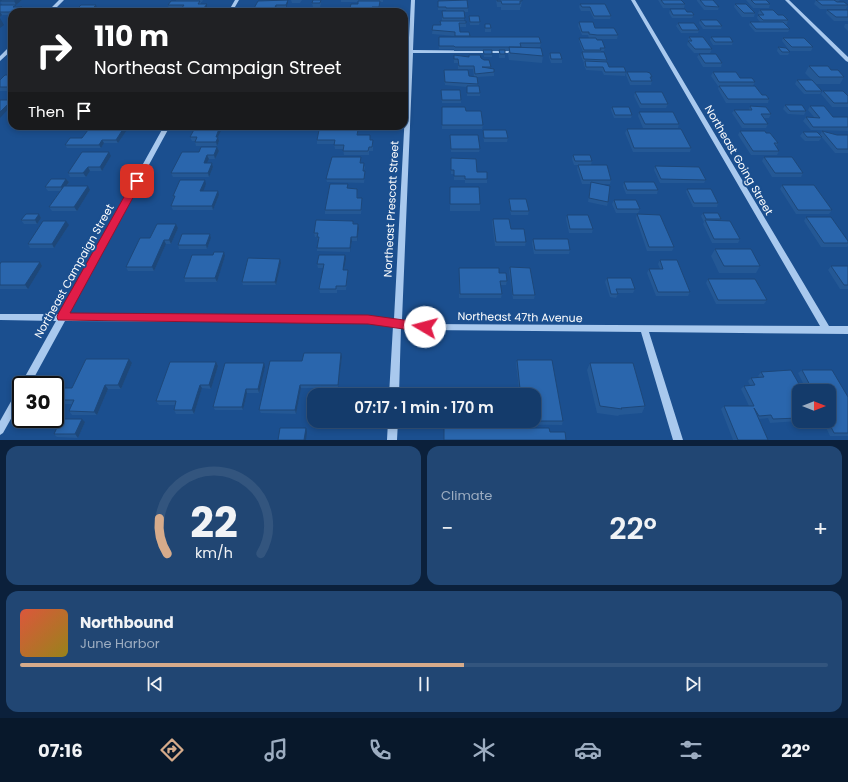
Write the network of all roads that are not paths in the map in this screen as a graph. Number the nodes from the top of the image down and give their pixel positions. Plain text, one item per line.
1 (62, 0) edge
2 (413, 0) edge
3 (633, 0) edge
4 (787, 0) edge
5 (53, 8) edge
6 (8, 51) edge
7 (410, 51) junction
8 (525, 52) edge
9 (0, 59) edge
10 (848, 60) edge
11 (408, 93) edge
12 (165, 130) edge
13 (406, 130) edge
14 (0, 317) edge
15 (62, 317) junction
16 (397, 323) junction
17 (644, 329) junction
18 (827, 330) junction
19 (848, 330) edge
20 (30, 376) edge
21 (394, 388) edge
22 (12, 408) edge
23 (393, 428) edge
24 (0, 430) edge
25 (392, 440) edge
26 (678, 440) edge

1 - 5 street
2 - 7 street, Northeast Prescott Street
3 - 18 street, Northeast Going Street
4 - 10 street
6 - 9 street
7 - 8 street
7 - 11 street, Northeast Prescott Street
12 - 15 street, Northeast Campaign Street
13 - 16 street, Northeast Prescott Street
14 - 15 street, Northeast 47th Avenue
15 - 16 street, Northeast 47th Avenue
15 - 20 street, Northeast Campaign Street
16 - 17 street, Northeast 47th Avenue
16 - 21 street, Northeast Prescott Street
17 - 18 street, Northeast 47th Avenue
17 - 26 street
18 - 19 street, Northeast 47th Avenue
22 - 24 street
23 - 25 street

